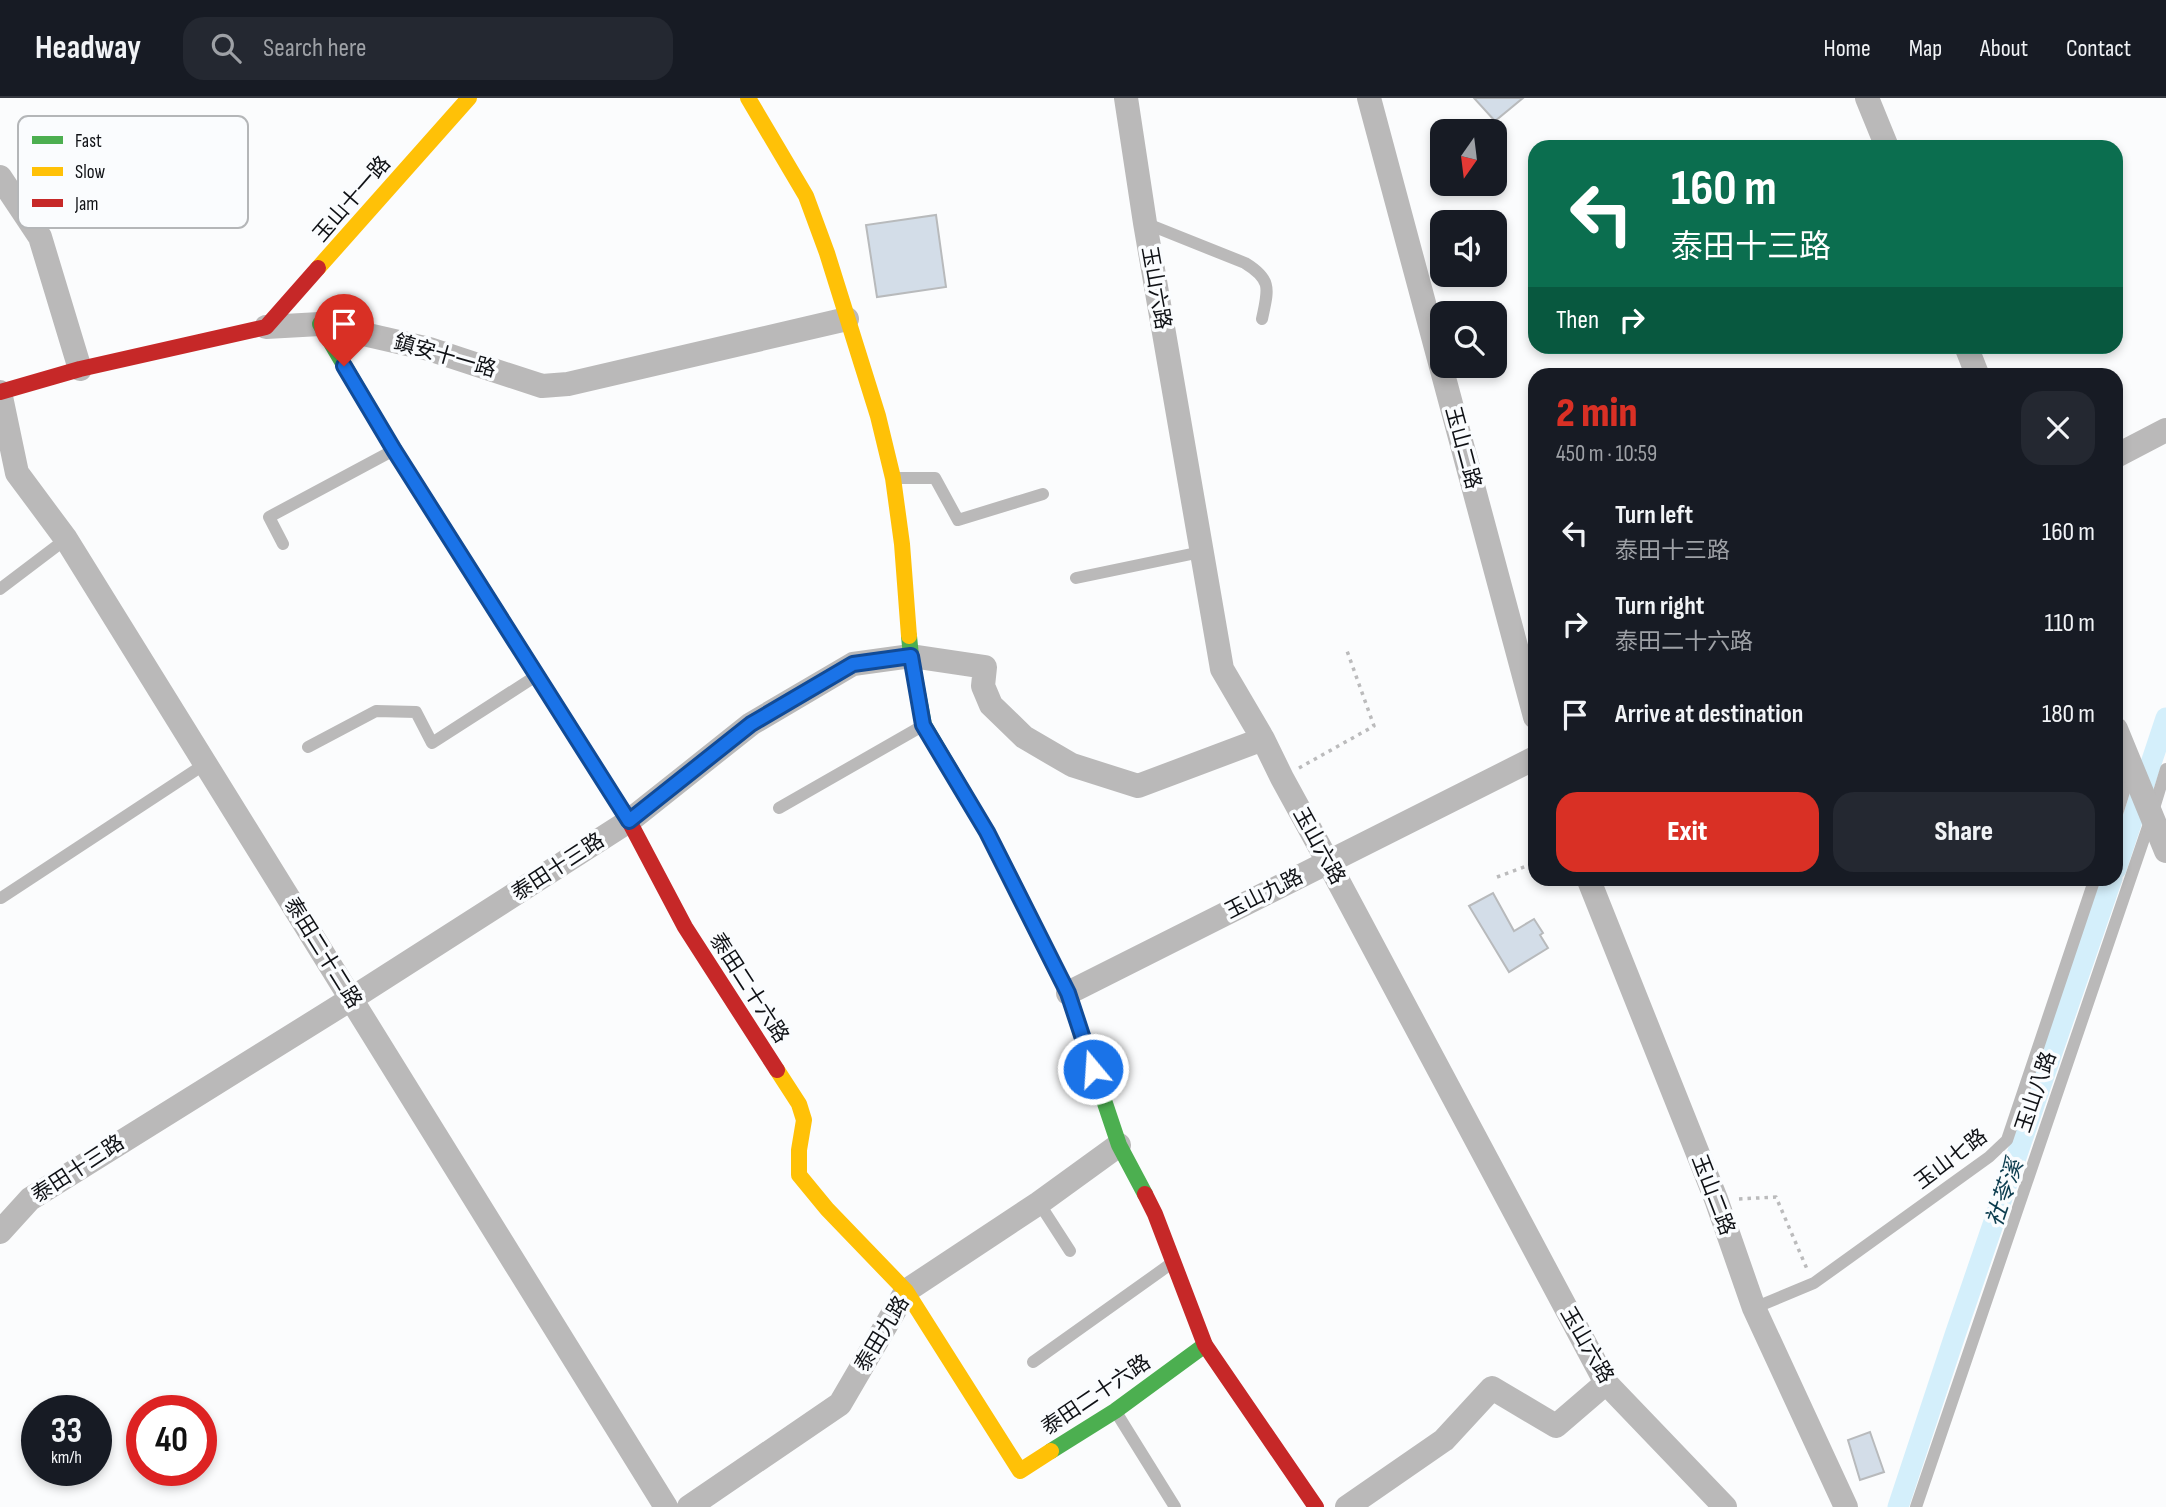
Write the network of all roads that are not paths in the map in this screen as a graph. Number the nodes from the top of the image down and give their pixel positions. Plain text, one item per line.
1 (469, 98) edge
2 (748, 98) edge
3 (1126, 98) edge
4 (1369, 98) edge
5 (1867, 98) edge
6 (1883, 140) edge
7 (0, 177) edge
8 (18, 204) edge
9 (1145, 223) junction
10 (34, 228) edge
11 (848, 319) junction
12 (1262, 319) dead end
13 (320, 324) junction
14 (266, 327) junction
15 (80, 369) junction
16 (0, 392) edge
17 (2166, 430) edge
18 (394, 450) junction
19 (2123, 452) edge
20 (893, 478) junction
21 (1043, 494) dead end
22 (66, 539) junction
23 (282, 544) dead end
24 (1201, 552) junction
25 (1076, 578) dead end
26 (0, 589) edge
27 (911, 656) junction
28 (538, 675) junction
29 (1528, 691) edge
30 (923, 725) junction
31 (1263, 739) junction
32 (308, 747) dead end
33 (2123, 747) edge
34 (1528, 762) edge
35 (205, 764) junction
36 (2166, 769) edge
37 (2132, 770) junction
38 (2123, 796) edge
39 (779, 808) dead end
40 (2151, 818) junction
41 (629, 821) junction
42 (2166, 851) edge
43 (1328, 862) junction
44 (1591, 886) edge
45 (2092, 886) edge
46 (1, 898) edge
47 (1068, 993) junction
48 (351, 999) junction
49 (1119, 1145) junction
50 (1039, 1203) junction
51 (0, 1232) edge
52 (1070, 1251) dead end
53 (1174, 1261) junction
54 (906, 1291) junction
55 (1754, 1308) junction
56 (1205, 1345) junction
57 (1033, 1362) dead end
58 (1606, 1383) junction
59 (1115, 1411) junction
60 (666, 1507) edge
61 (689, 1507) edge
62 (1175, 1507) edge
63 (1316, 1507) edge
64 (1347, 1507) edge
65 (1725, 1507) edge
66 (1846, 1507) edge
67 (1916, 1507) edge

1 - 14 street, 玉山十一路
2 - 11 street
3 - 9 street, 玉山六路
4 - 29 street, 玉山二路
5 - 6 street
7 - 8 street
9 - 12 lane
9 - 24 street, 玉山六路
10 - 15 street
11 - 13 street, 鎮安十一路
11 - 20 street
13 - 14 street, 鎮安十一路
13 - 18 street, 泰田二十六路
14 - 15 street, 鎮安十一路
15 - 16 street, 鎮安十一路
16 - 22 street, 泰田二十二路
17 - 19 street
18 - 23 lane
18 - 28 street, 泰田二十六路
20 - 21 lane
20 - 27 street
22 - 26 lane
22 - 35 street, 泰田二十二路
24 - 25 lane
24 - 31 street, 玉山六路
27 - 30 street
27 - 31 street, 泰田十三路
27 - 41 street, 泰田十三路
28 - 32 lane
28 - 41 street, 泰田二十六路
30 - 39 lane
30 - 47 street
31 - 43 street, 玉山六路
33 - 37 street
34 - 43 street, 玉山九路
35 - 46 lane
35 - 48 street, 泰田二十二路
36 - 40 lane, 玉山八路
37 - 38 lane
37 - 40 street
40 - 42 street
40 - 67 lane, 玉山八路
41 - 48 street, 泰田十三路
41 - 54 street, 泰田二十六路
43 - 47 street, 玉山九路
43 - 58 street, 玉山六路
44 - 55 street, 玉山二路
45 - 55 lane, 玉山七路
47 - 49 street
48 - 51 street, 泰田十三路
48 - 60 street, 泰田二十二路
49 - 50 street, 泰田九路
49 - 53 street
50 - 52 lane
50 - 54 street, 泰田九路
53 - 56 street
53 - 57 lane
54 - 59 street, 泰田二十六路
54 - 61 street, 泰田九路
55 - 66 street, 玉山二路
56 - 59 street, 泰田二十六路
56 - 63 street
58 - 64 street
58 - 65 street, 玉山六路
59 - 62 lane

